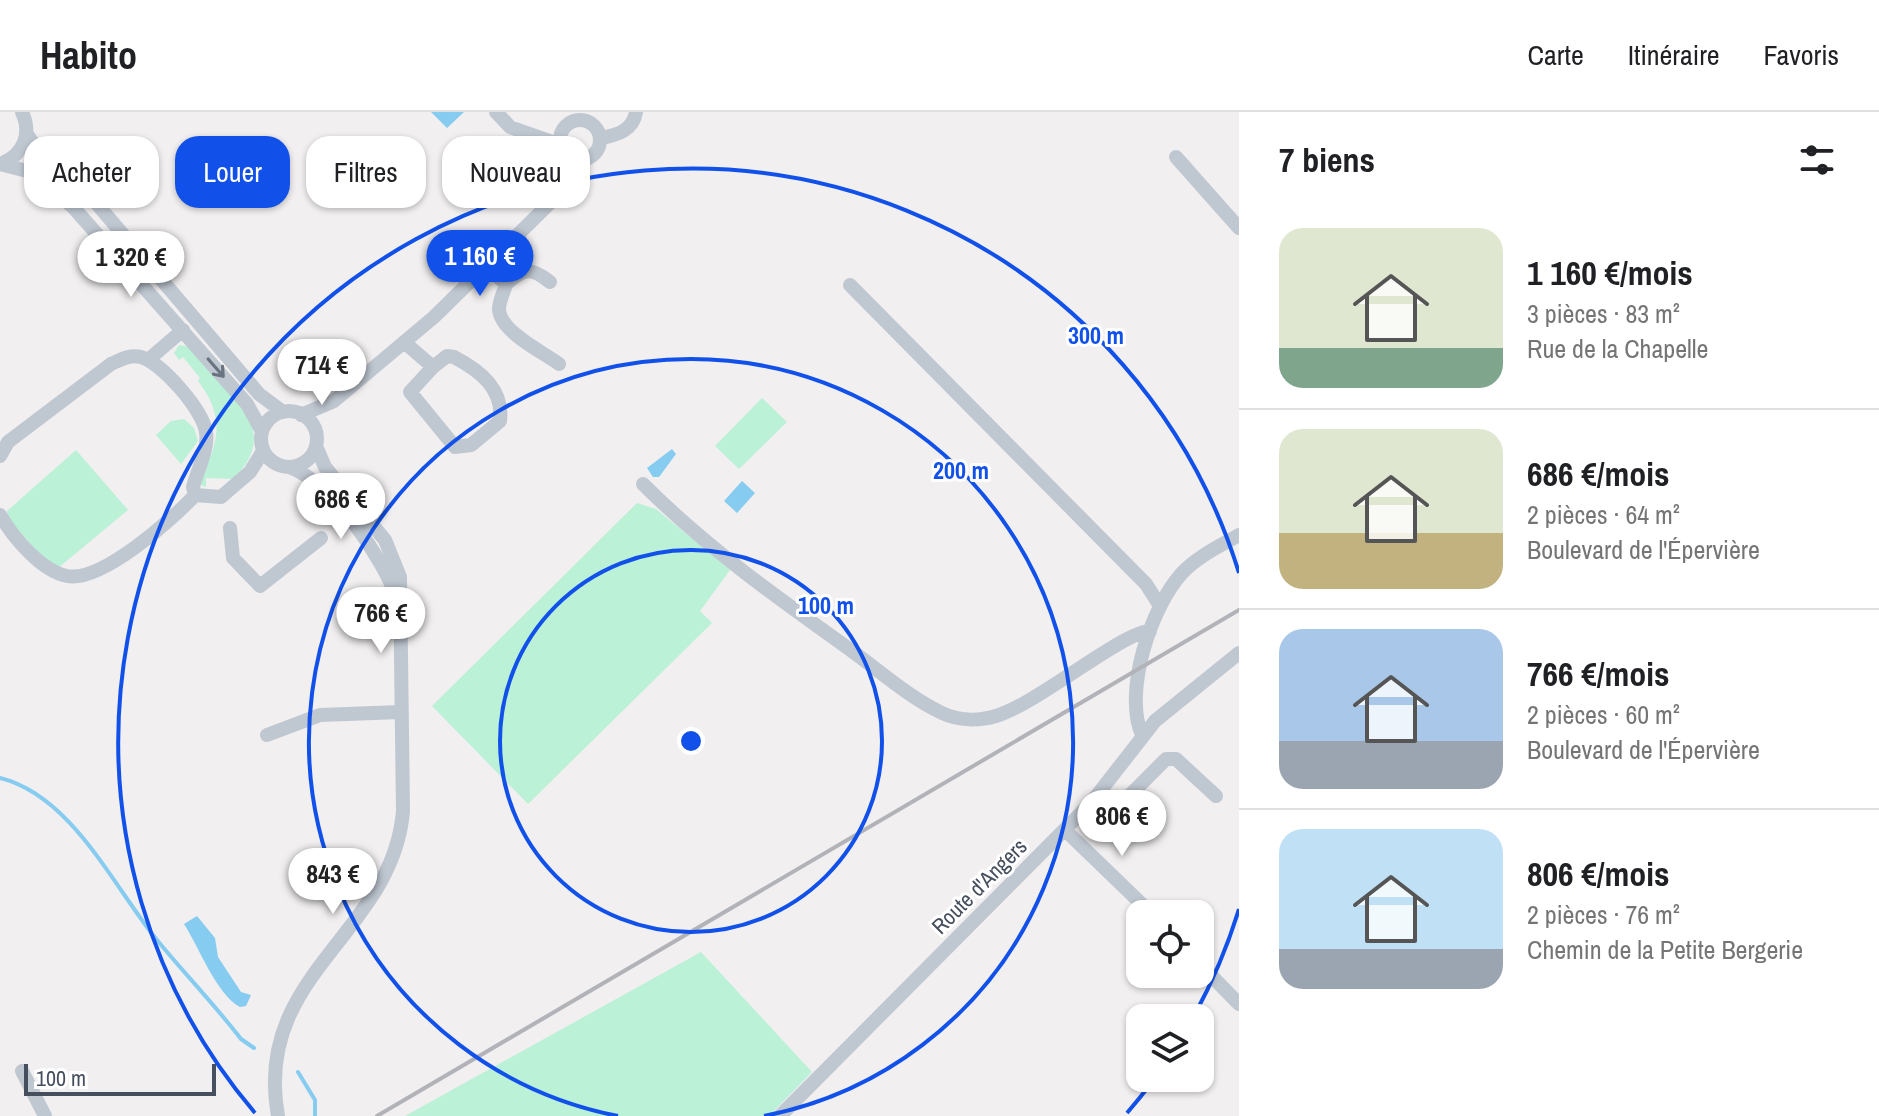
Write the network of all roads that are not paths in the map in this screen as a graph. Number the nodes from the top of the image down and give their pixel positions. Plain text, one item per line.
1 (22, 112) edge
2 (496, 112) edge
3 (636, 112) edge
4 (27, 134) junction
5 (536, 136) edge
6 (563, 136) edge
7 (601, 138) junction
8 (590, 156) edge
9 (1176, 157) dead end
10 (0, 164) edge
11 (543, 208) edge
12 (1239, 228) edge
13 (486, 266) junction
14 (550, 282) dead end
15 (506, 284) junction
16 (850, 285) dead end
17 (183, 330) junction
18 (404, 342) junction
19 (148, 360) junction
20 (559, 364) dead end
21 (433, 367) junction
22 (334, 401) junction
23 (283, 412) junction
24 (301, 415) junction
25 (262, 431) junction
26 (316, 440) junction
27 (263, 451) junction
28 (0, 456) edge
29 (283, 466) junction
30 (250, 472) junction
31 (643, 484) dead end
32 (195, 495) junction
33 (0, 515) edge
34 (230, 528) dead end
35 (1239, 535) edge
36 (321, 538) dead end
37 (399, 605) junction
38 (1160, 606) junction
39 (1150, 631) junction
40 (1239, 653) edge
41 (401, 712) junction
42 (267, 735) dead end
43 (1142, 735) junction
44 (1216, 796) dead end
45 (1096, 798) junction
46 (1065, 830) junction
47 (1138, 900) edge
48 (1214, 978) edge
49 (1239, 1004) edge
50 (22, 1071) dead end
51 (45, 1116) edge
52 (278, 1116) edge
53 (780, 1116) edge

1 - 4 street
2 - 5 street
3 - 7 street
4 - 10 street
4 - 23 street
6 - 7 street
7 - 8 street
9 - 12 street
10 - 17 street
11 - 13 street
13 - 15 street
13 - 18 street
14 - 15 street
15 - 20 street
16 - 38 street
17 - 19 street
17 -> 25 street
18 - 21 street
18 - 22 street
19 - 28 street
19 - 32 street
21 - 21 street
22 - 24 street
22 - 26 street
23 - 24 street
23 - 25 street
24 - 26 street
25 - 27 street
26 - 29 street
26 - 37 street
27 - 29 street
27 - 30 street
29 - 30 street
29 - 37 street
30 - 32 street
31 - 39 street
32 - 33 street
34 - 36 street
35 - 38 street
37 - 41 street
38 - 39 street
39 - 43 street
40 - 43 street, Route d'Angers
41 - 42 street
41 - 52 street
43 - 45 street, Route d'Angers
44 - 45 street
45 - 46 street, Route d'Angers
46 - 47 street
46 - 53 street, Route d'Angers
48 - 49 street
50 - 51 street

